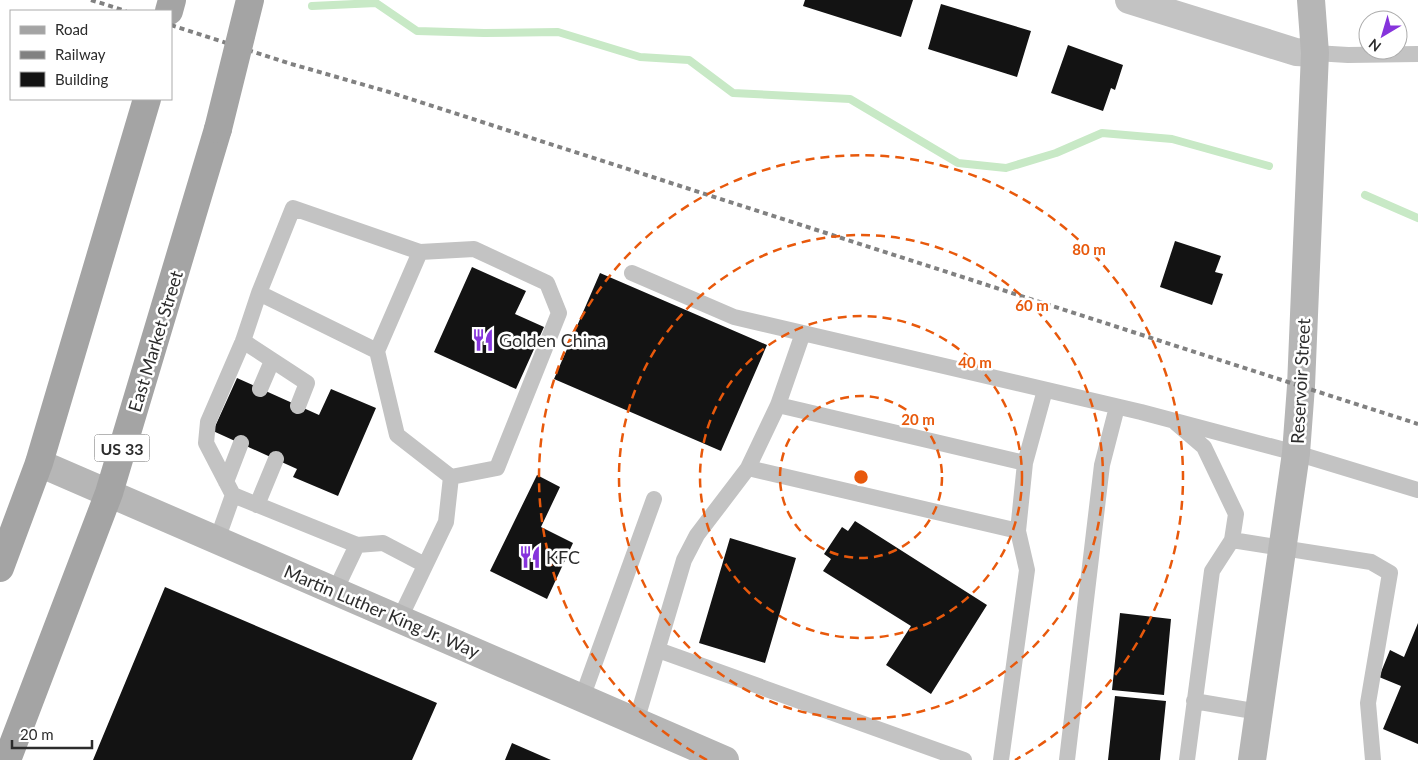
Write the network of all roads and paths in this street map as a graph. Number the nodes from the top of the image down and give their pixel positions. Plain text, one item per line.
1 (250, 0) edge
2 (1129, 0) edge
3 (1311, 0) edge
4 (1315, 53) junction
5 (1418, 54) edge
6 (146, 102) edge
7 (420, 252) junction
8 (632, 273) dead end
9 (259, 293) junction
10 (803, 333) junction
11 (243, 341) junction
12 (377, 351) junction
13 (272, 361) junction
14 (260, 388) dead end
15 (1045, 390) junction
16 (778, 404) junction
17 (298, 406) dead end
18 (1116, 407) junction
19 (1172, 420) junction
20 (241, 443) dead end
21 (1296, 453) junction
22 (276, 459) dead end
23 (39, 463) junction
24 (1025, 463) junction
25 (748, 468) junction
26 (451, 477) junction
27 (230, 489) junction
28 (1418, 490) edge
29 (109, 493) junction
30 (654, 499) dead end
31 (257, 505) junction
32 (1018, 531) junction
33 (217, 540) junction
34 (1232, 540) junction
35 (357, 545) junction
36 (1283, 548) junction
37 (425, 565) junction
38 (0, 568) edge
39 (335, 591) junction
40 (399, 620) junction
41 (658, 650) junction
42 (582, 698) junction
43 (1194, 701) junction
44 (1259, 712) junction
45 (636, 722) junction
46 (923, 753) edge
47 (7, 760) edge
48 (725, 760) edge
49 (964, 760) edge
50 (1001, 760) edge
51 (1067, 760) edge
52 (1187, 760) edge
53 (1252, 760) edge
54 (1373, 760) edge

1 - 29 main road, East Market Street / US 33, bridge
2 - 4 street
3 - 4 main road, Reservoir Street
4 - 5 lane
4 - 21 main road, Reservoir Street
6 - 23 main road
7 - 9 lane
7 - 12 lane
7 - 26 lane
8 - 10 lane
9 - 11 lane
9 - 12 lane
10 - 15 lane
10 - 16 lane
11 - 13 lane
11 - 27 lane
12 - 26 lane
13 - 14 lane
13 - 17 lane
15 - 18 lane
15 - 24 lane
16 - 24 lane
16 - 25 lane
18 - 19 lane
18 - 51 lane
19 - 21 lane
19 - 34 lane
20 - 27 lane
21 - 28 lane
21 - 36 main road, Reservoir Street
22 - 31 lane
23 - 29 main road, Martin Luther King Jr. Way
23 - 38 main road
24 - 32 lane
25 - 32 lane
25 - 41 lane
26 - 37 lane
27 - 31 lane
27 - 33 lane
29 - 33 main road, Martin Luther King Jr. Way
29 - 47 main road, East Market Street / US 33
30 - 42 lane
31 - 35 lane
32 - 50 lane
33 - 39 main road, Martin Luther King Jr. Way
34 - 36 lane
34 - 43 lane
35 - 37 lane
35 - 39 lane
36 - 44 main road, Reservoir Street
36 - 54 lane
37 - 40 lane
39 - 40 main road, Martin Luther King Jr. Way
40 - 42 main road, Martin Luther King Jr. Way
41 - 45 lane
41 - 46 lane
42 - 45 main road, Martin Luther King Jr. Way
43 - 44 lane
43 - 52 lane
44 - 53 main road, Reservoir Street
45 - 48 main road, Martin Luther King Jr. Way
46 - 49 lane

